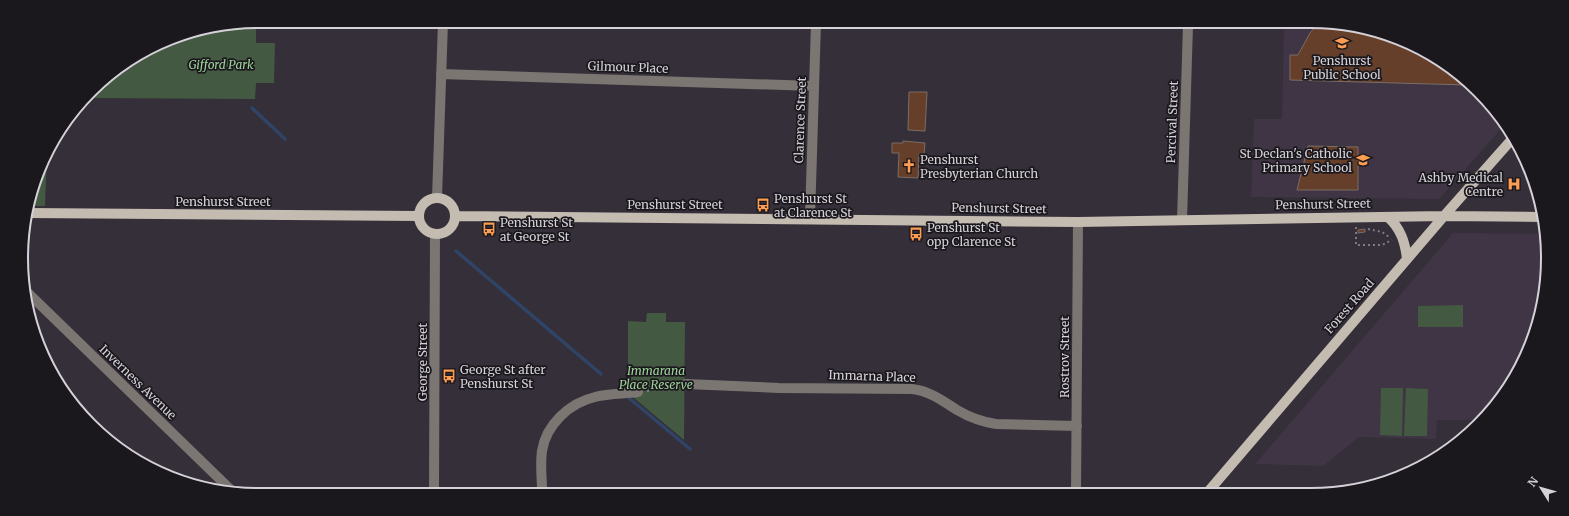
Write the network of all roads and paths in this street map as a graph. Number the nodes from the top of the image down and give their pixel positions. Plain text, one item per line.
1 (443, 28) edge
2 (816, 28) edge
3 (1188, 28) edge
4 (441, 74) junction
5 (814, 86) junction
6 (1509, 142) edge
7 (437, 198) junction
8 (32, 213) edge
9 (419, 216) junction
10 (455, 216) junction
11 (1444, 216) junction
12 (1388, 217) junction
13 (1538, 217) edge
14 (810, 218) junction
15 (1182, 220) junction
16 (1078, 222) junction
17 (1361, 228) dead end
18 (1365, 228) dead end
19 (435, 234) junction
20 (1397, 238) dead end
21 (1392, 240) junction
22 (1407, 259) junction
23 (31, 296) edge
24 (686, 384) joint
25 (638, 392) joint
26 (1077, 426) junction
27 (227, 486) edge
28 (434, 488) edge
29 (542, 488) edge
30 (1076, 488) edge
31 (1211, 488) edge

1 - 4 street
2 - 5 street, Clarence Street
3 - 15 street, Percival Street
4 - 5 street, Gilmour Place
4 - 7 street
5 - 14 street, Clarence Street
6 - 11 main road, Forest Road
7 - 9 main road
7 - 10 main road
8 - 9 main road, Penshurst Street
9 - 19 main road
10 - 14 main road, Penshurst Street
10 - 19 main road
11 - 12 main road, Penshurst Street
11 - 13 main road, Penshurst Street
11 - 22 main road, Forest Road
12 - 15 main road, Penshurst Street
12 - 22 main road
14 - 16 main road, Penshurst Street
15 - 16 main road, Penshurst Street
16 - 26 street, Rostrov Street
17 - 21 path
18 - 21 path
19 - 28 street, George Street
20 - 21 path
22 - 31 main road, Forest Road
23 - 27 street, Inverness Avenue
24 - 25 path
24 - 26 street, Immarna Place
25 - 29 street
26 - 30 street, Rostrov Street

